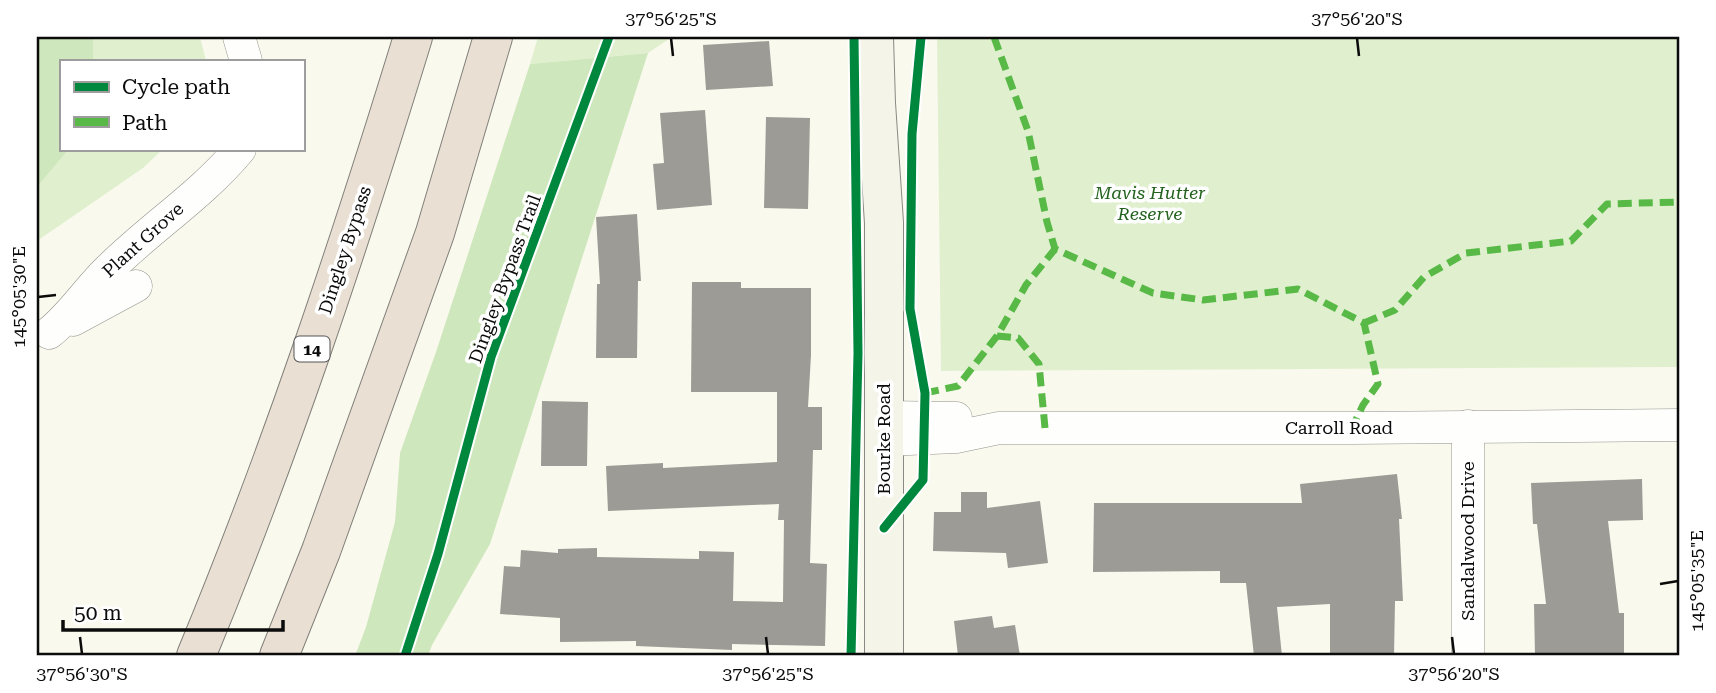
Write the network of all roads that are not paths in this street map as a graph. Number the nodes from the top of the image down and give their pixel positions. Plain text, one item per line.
1 (239, 37) edge
2 (413, 37) edge
3 (493, 37) edge
4 (874, 37) edge
5 (900, 37) edge
6 (246, 60) edge
7 (239, 150) edge
8 (884, 223) junction
9 (136, 286) dead end
10 (43, 337) edge
11 (1679, 425) edge
12 (1468, 426) junction
13 (885, 428) junction
14 (195, 656) edge
15 (279, 656) edge
16 (884, 656) edge
17 (1468, 656) edge

1 - 6 street
2 - 14 highway, Dingley Bypass / 14
3 - 15 highway
4 - 8 main road, Bourke Road
5 - 8 main road, Bourke Road
7 - 10 street, Plant Grove
8 - 13 main road, Bourke Road
9 - 10 street, Plant Grove
11 - 12 street, Carroll Road
12 - 13 street, Carroll Road
12 - 17 street, Sandalwood Drive
13 - 16 main road, Bourke Road

